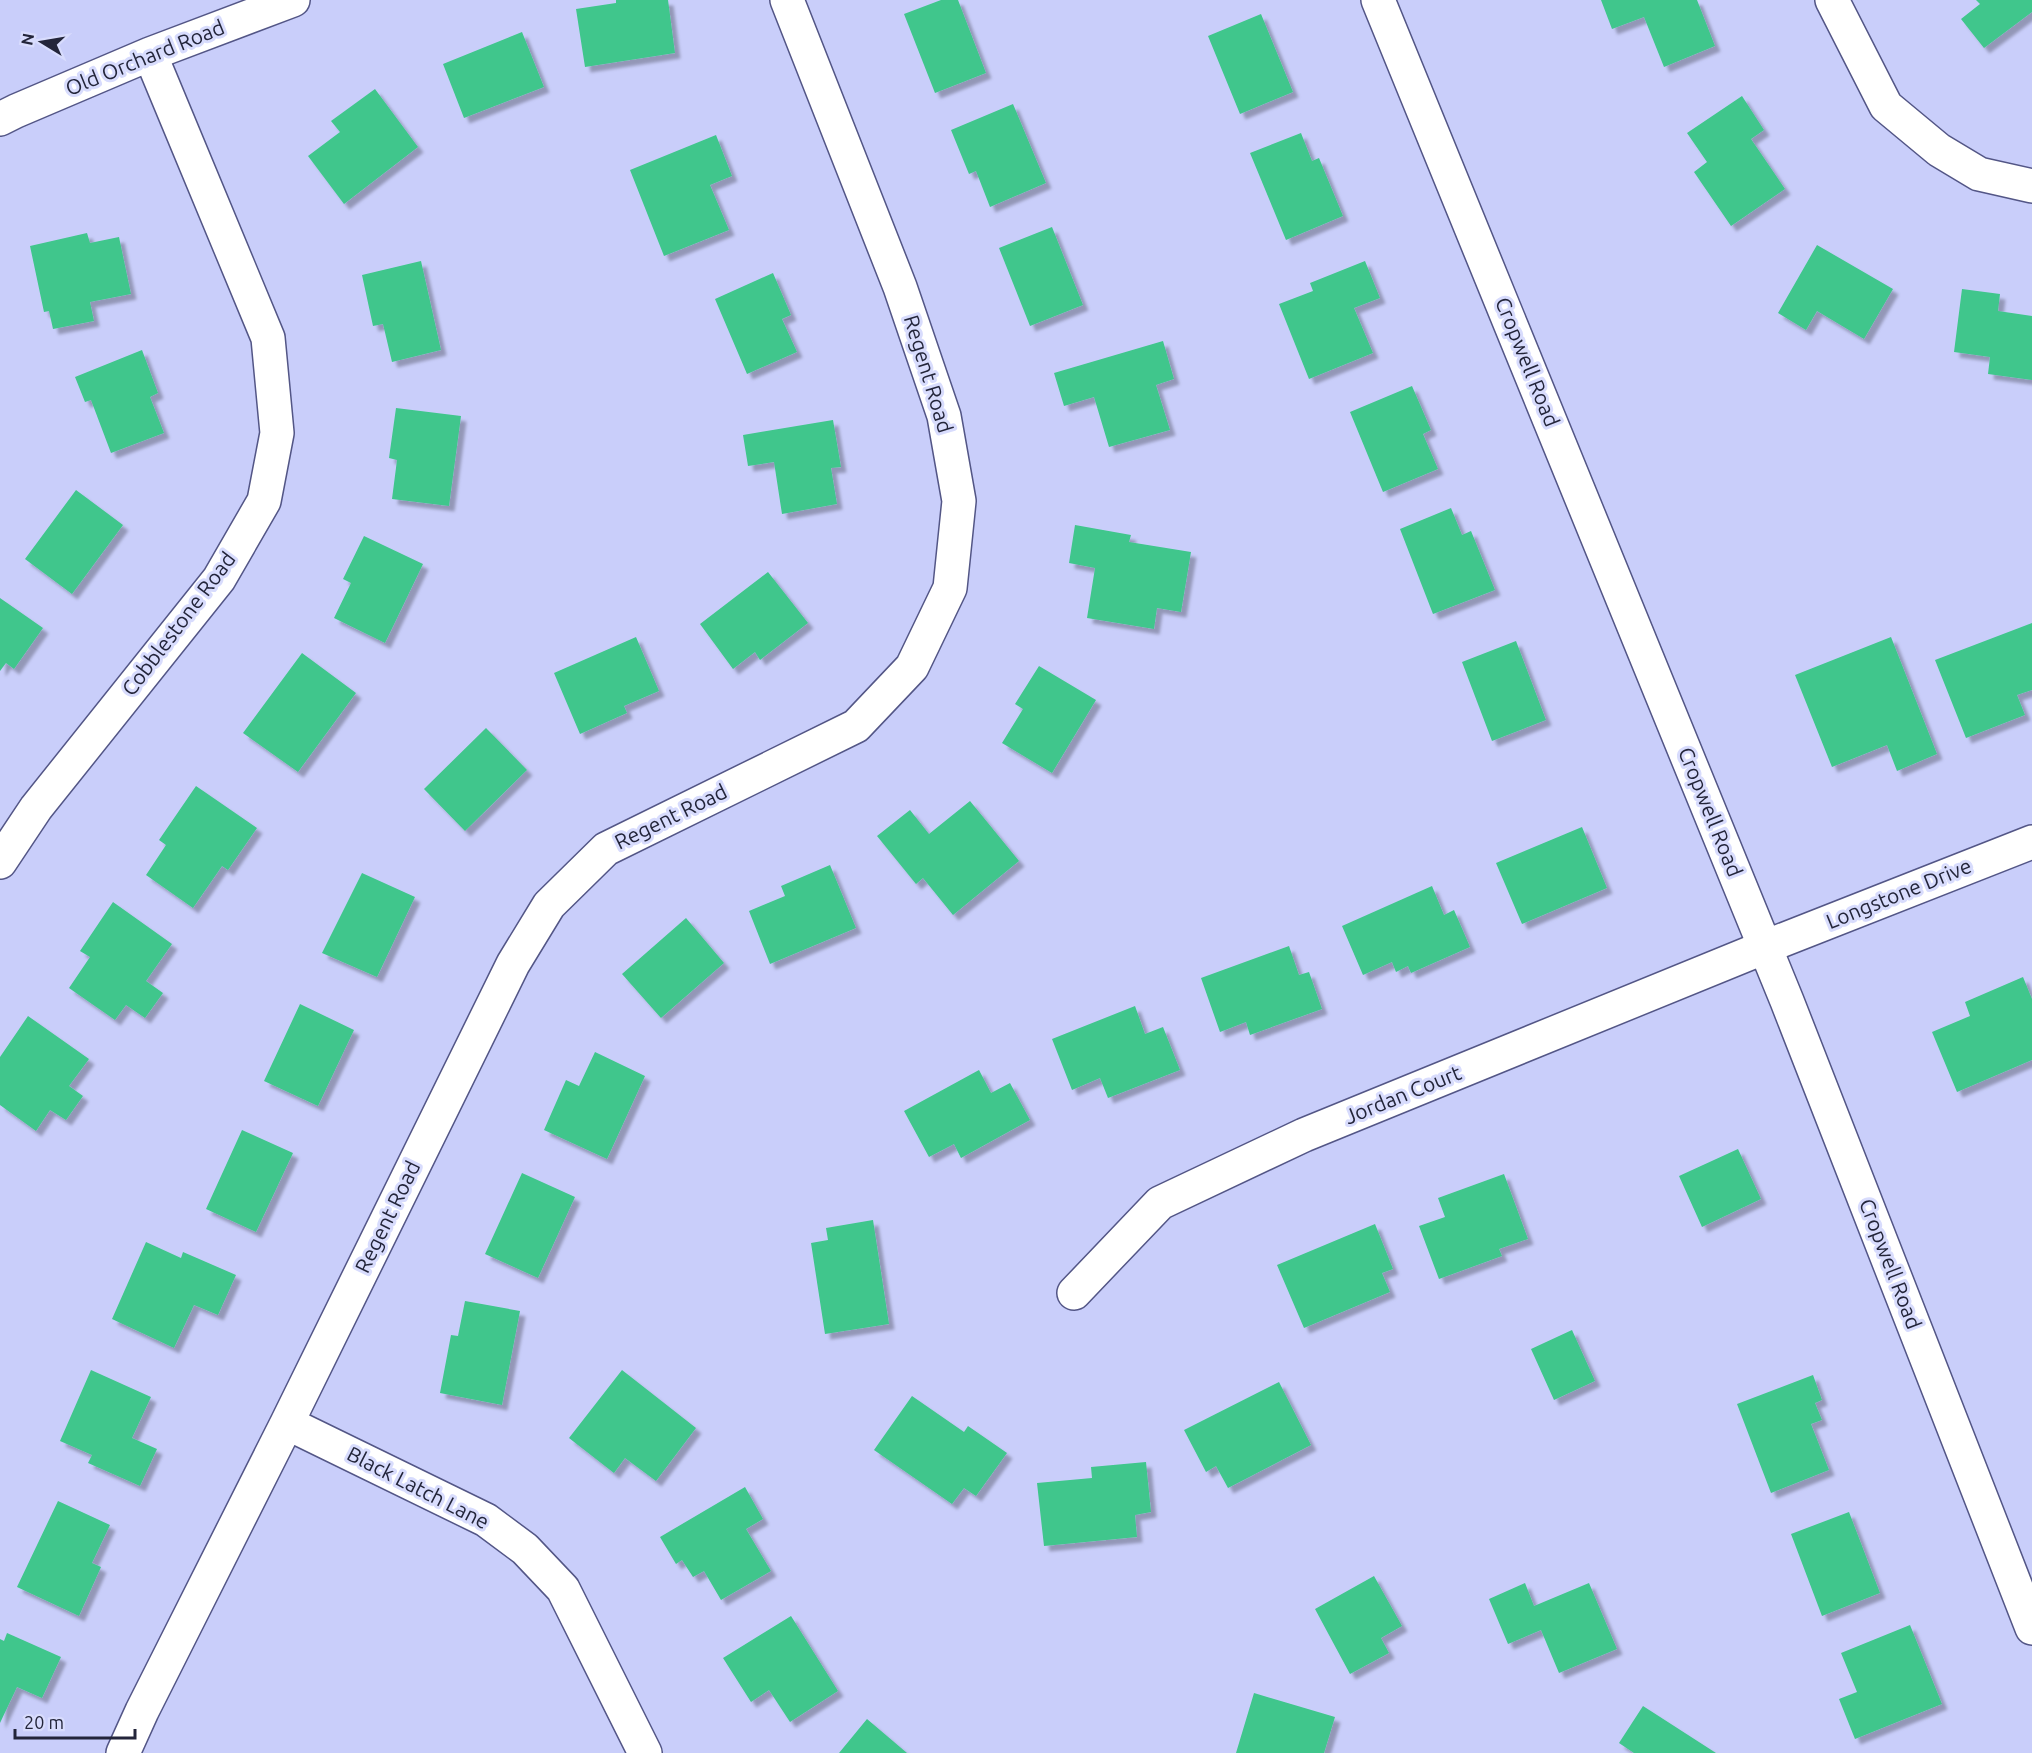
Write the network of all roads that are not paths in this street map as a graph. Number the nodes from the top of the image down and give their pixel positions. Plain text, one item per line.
1 (293, 0) edge
2 (787, 0) edge
3 (1378, 0) edge
4 (1832, 0) edge
5 (150, 54) junction
6 (0, 119) edge
7 (2032, 186) edge
8 (2032, 842) edge
9 (0, 862) edge
10 (1765, 947) junction
11 (1074, 1293) dead end
12 (287, 1423) junction
13 (2032, 1628) edge
14 (123, 1753) edge
15 (645, 1753) edge

1 - 5 street, Old Orchard Road
2 - 12 street, Regent Road
3 - 10 street, Cropwell Road
4 - 7 street
5 - 6 street, Old Orchard Road
5 - 9 street, Cobblestone Road
8 - 10 street, Longstone Drive
10 - 11 street, Jordan Court
10 - 13 street, Cropwell Road
12 - 14 street, Regent Road
12 - 15 street, Black Latch Lane

